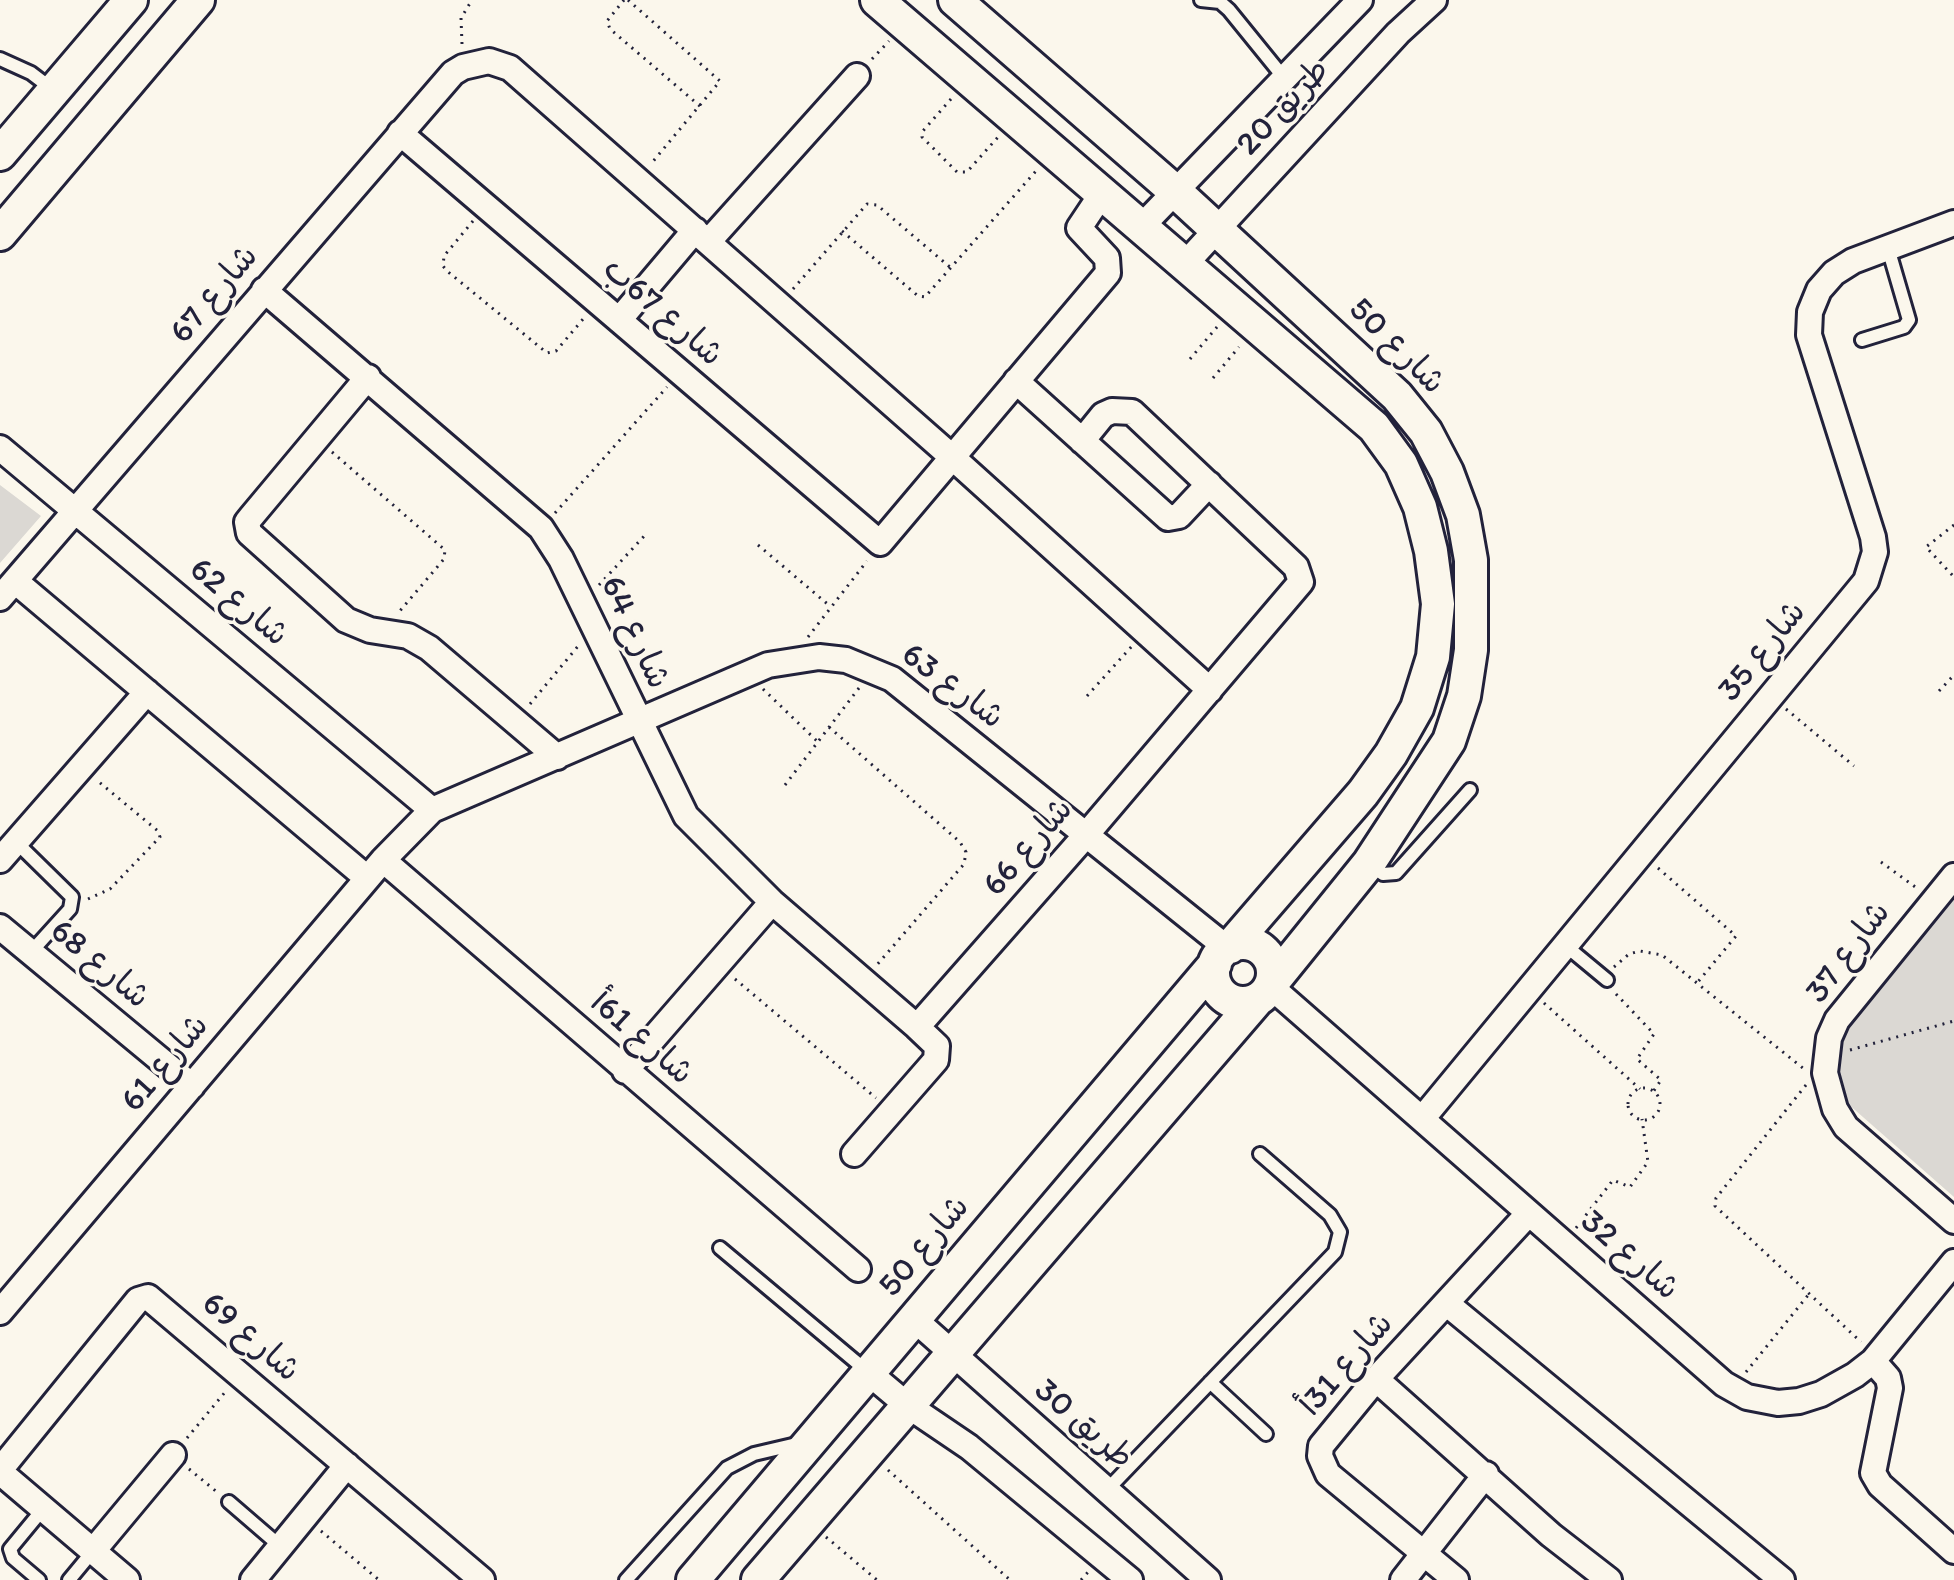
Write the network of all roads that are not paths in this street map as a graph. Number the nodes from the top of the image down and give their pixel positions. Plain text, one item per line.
1 (131, 0) edge
2 (198, 0) edge
3 (877, 0) edge
4 (955, 0) edge
5 (1201, 0) edge
6 (1360, 0) edge
7 (1434, 0) edge
8 (0, 59) edge
9 (857, 76) road end
10 (1285, 79) junction
11 (54, 90) junction
12 (400, 133) junction
13 (0, 154) edge
14 (1103, 192) junction
15 (1177, 193) junction
16 (1954, 223) edge
17 (1142, 226) junction
18 (1218, 230) junction
19 (0, 234) edge
20 (701, 236) junction
21 (1888, 248) junction
22 (1186, 263) junction
23 (264, 290) junction
24 (619, 320) junction
25 (1862, 340) dead end
26 (368, 377) junction
27 (1016, 381) junction
28 (1082, 441) junction
29 (0, 448) edge
30 (952, 457) junction
31 (1209, 484) junction
32 (75, 512) junction
33 (7, 589) edge
34 (1210, 690) junction
35 (147, 692) junction
36 (638, 721) junction
37 (557, 757) junction
38 (1470, 790) dead end
39 (432, 810) junction
40 (1086, 835) junction
41 (8, 851) edge
42 (1369, 863) junction
43 (375, 869) junction
44 (1954, 876) edge
45 (772, 902) junction
46 (0, 927) edge
47 (1566, 946) junction
48 (31, 952) junction
49 (1224, 953) junction
50 (1607, 980) road end
51 (1266, 990) junction
52 (917, 1027) junction
53 (625, 1071) junction
54 (192, 1086) junction
55 (1422, 1119) junction
56 (854, 1154) dead end
57 (1260, 1154) dead end
58 (1529, 1213) junction
59 (1954, 1221) edge
60 (720, 1248) dead end
61 (1954, 1262) edge
62 (858, 1269) dead end
63 (1446, 1303) junction
64 (0, 1312) edge
65 (914, 1319) junction
66 (953, 1352) junction
67 (1875, 1358) junction
68 (869, 1373) junction
69 (1376, 1379) junction
70 (1210, 1382) junction
71 (907, 1405) junction
72 (1266, 1434) dead end
73 (812, 1440) junction
74 (173, 1455) road end
75 (347, 1465) junction
76 (0, 1471) edge
77 (1486, 1474) junction
78 (1106, 1491) junction
79 (229, 1502) road end
80 (43, 1509) junction
81 (280, 1546) junction
82 (93, 1551) junction
83 (1954, 1551) edge
84 (1425, 1553) junction
85 (39, 1580) edge
86 (69, 1580) edge
87 (127, 1580) edge
88 (253, 1580) edge
89 (482, 1580) edge
90 (626, 1580) edge
91 (693, 1580) edge
92 (758, 1580) edge
93 (1130, 1580) edge
94 (1208, 1580) edge
95 (1403, 1580) edge
96 (1456, 1580) edge
97 (1609, 1580) edge
98 (1782, 1580) edge

1 - 11 street
2 - 19 street
3 - 14 street, شارع 50
4 - 15 street, شارع 50
5 - 10 lane
6 - 10 street, طريق 20
7 - 18 street, طريق 20
8 - 11 lane
9 - 20 street
10 - 15 street, طريق 20
11 - 13 street
12 - 20 street, شارع 67
12 - 23 street, شارع 67
12 - 24 street, شارع 67ب
14 - 17 street, شارع 50
14 - 27 street
15 - 17 street, طريق 20
15 - 18 street, شارع 50
16 - 21 street, شارع 35
17 - 22 street, شارع 50
18 - 22 street, طريق 20
18 - 42 street, شارع 50
20 - 24 street
20 - 30 street
21 - 25 lane
21 - 47 street, شارع 35
22 - 49 street, شارع 50
23 - 26 street, شارع 64
23 - 32 street, شارع 67
24 - 30 street, شارع 67ب
26 - 36 street, شارع 64
26 - 37 street
27 - 28 street
27 - 30 street
28 - 31 street
28 - 31 street
29 - 32 street, شارع 62
30 - 34 street
31 - 34 street, شارع 66
32 - 33 street, شارع 67
32 - 39 street, شارع 62
33 - 35 street, شارع 67
34 - 40 street, شارع 66
35 - 41 street
35 - 43 street, شارع 67
36 - 37 street, شارع 63
36 - 40 street, شارع 63
36 - 45 street, شارع 64
37 - 39 street, شارع 63
38 - 42 lane
39 - 43 street, شارع 63
40 - 49 street, شارع 63
40 - 52 street, شارع 66
41 - 48 lane
42 - 51 street, شارع 50
43 - 53 street, شارع 61أ
43 - 54 street, شارع 61
44 - 59 street, شارع 37
45 - 52 street, شارع 64
45 - 53 street
46 - 48 street, شارع 68
47 - 50 lane
47 - 55 street, شارع 35
48 - 54 street, شارع 68
49 - 51 street
49 - 51 street
49 - 65 street, شارع 50
51 - 55 street, شارع 32
51 - 66 street, شارع 50
52 - 56 street
53 - 62 street, شارع 61أ
54 - 64 street, شارع 61
55 - 58 street, شارع 32
57 - 70 lane
58 - 63 street, شارع 31أ
58 - 67 street, شارع 32
60 - 68 lane
61 - 67 street, شارع 32
63 - 69 street, شارع 31أ
63 - 98 street
65 - 66 street, طريق 30
65 - 68 street, شارع 50
66 - 71 street, شارع 50
66 - 78 street, طريق 30
67 - 83 street
68 - 71 street
68 - 73 street, شارع 50
69 - 77 street
69 - 84 street, شارع 31أ
70 - 72 lane
70 - 78 lane
71 - 92 street, شارع 50
71 - 93 street
73 - 90 lane
73 - 91 street, شارع 50
74 - 82 street
75 - 76 street, شارع 69
75 - 81 street
75 - 89 street, شارع 69
76 - 80 street
77 - 84 street
77 - 97 street
78 - 94 street, طريق 30
79 - 81 lane
80 - 82 street
80 - 85 lane
81 - 88 street
82 - 86 lane
82 - 87 street
84 - 95 street
84 - 96 street, شارع 31أ

